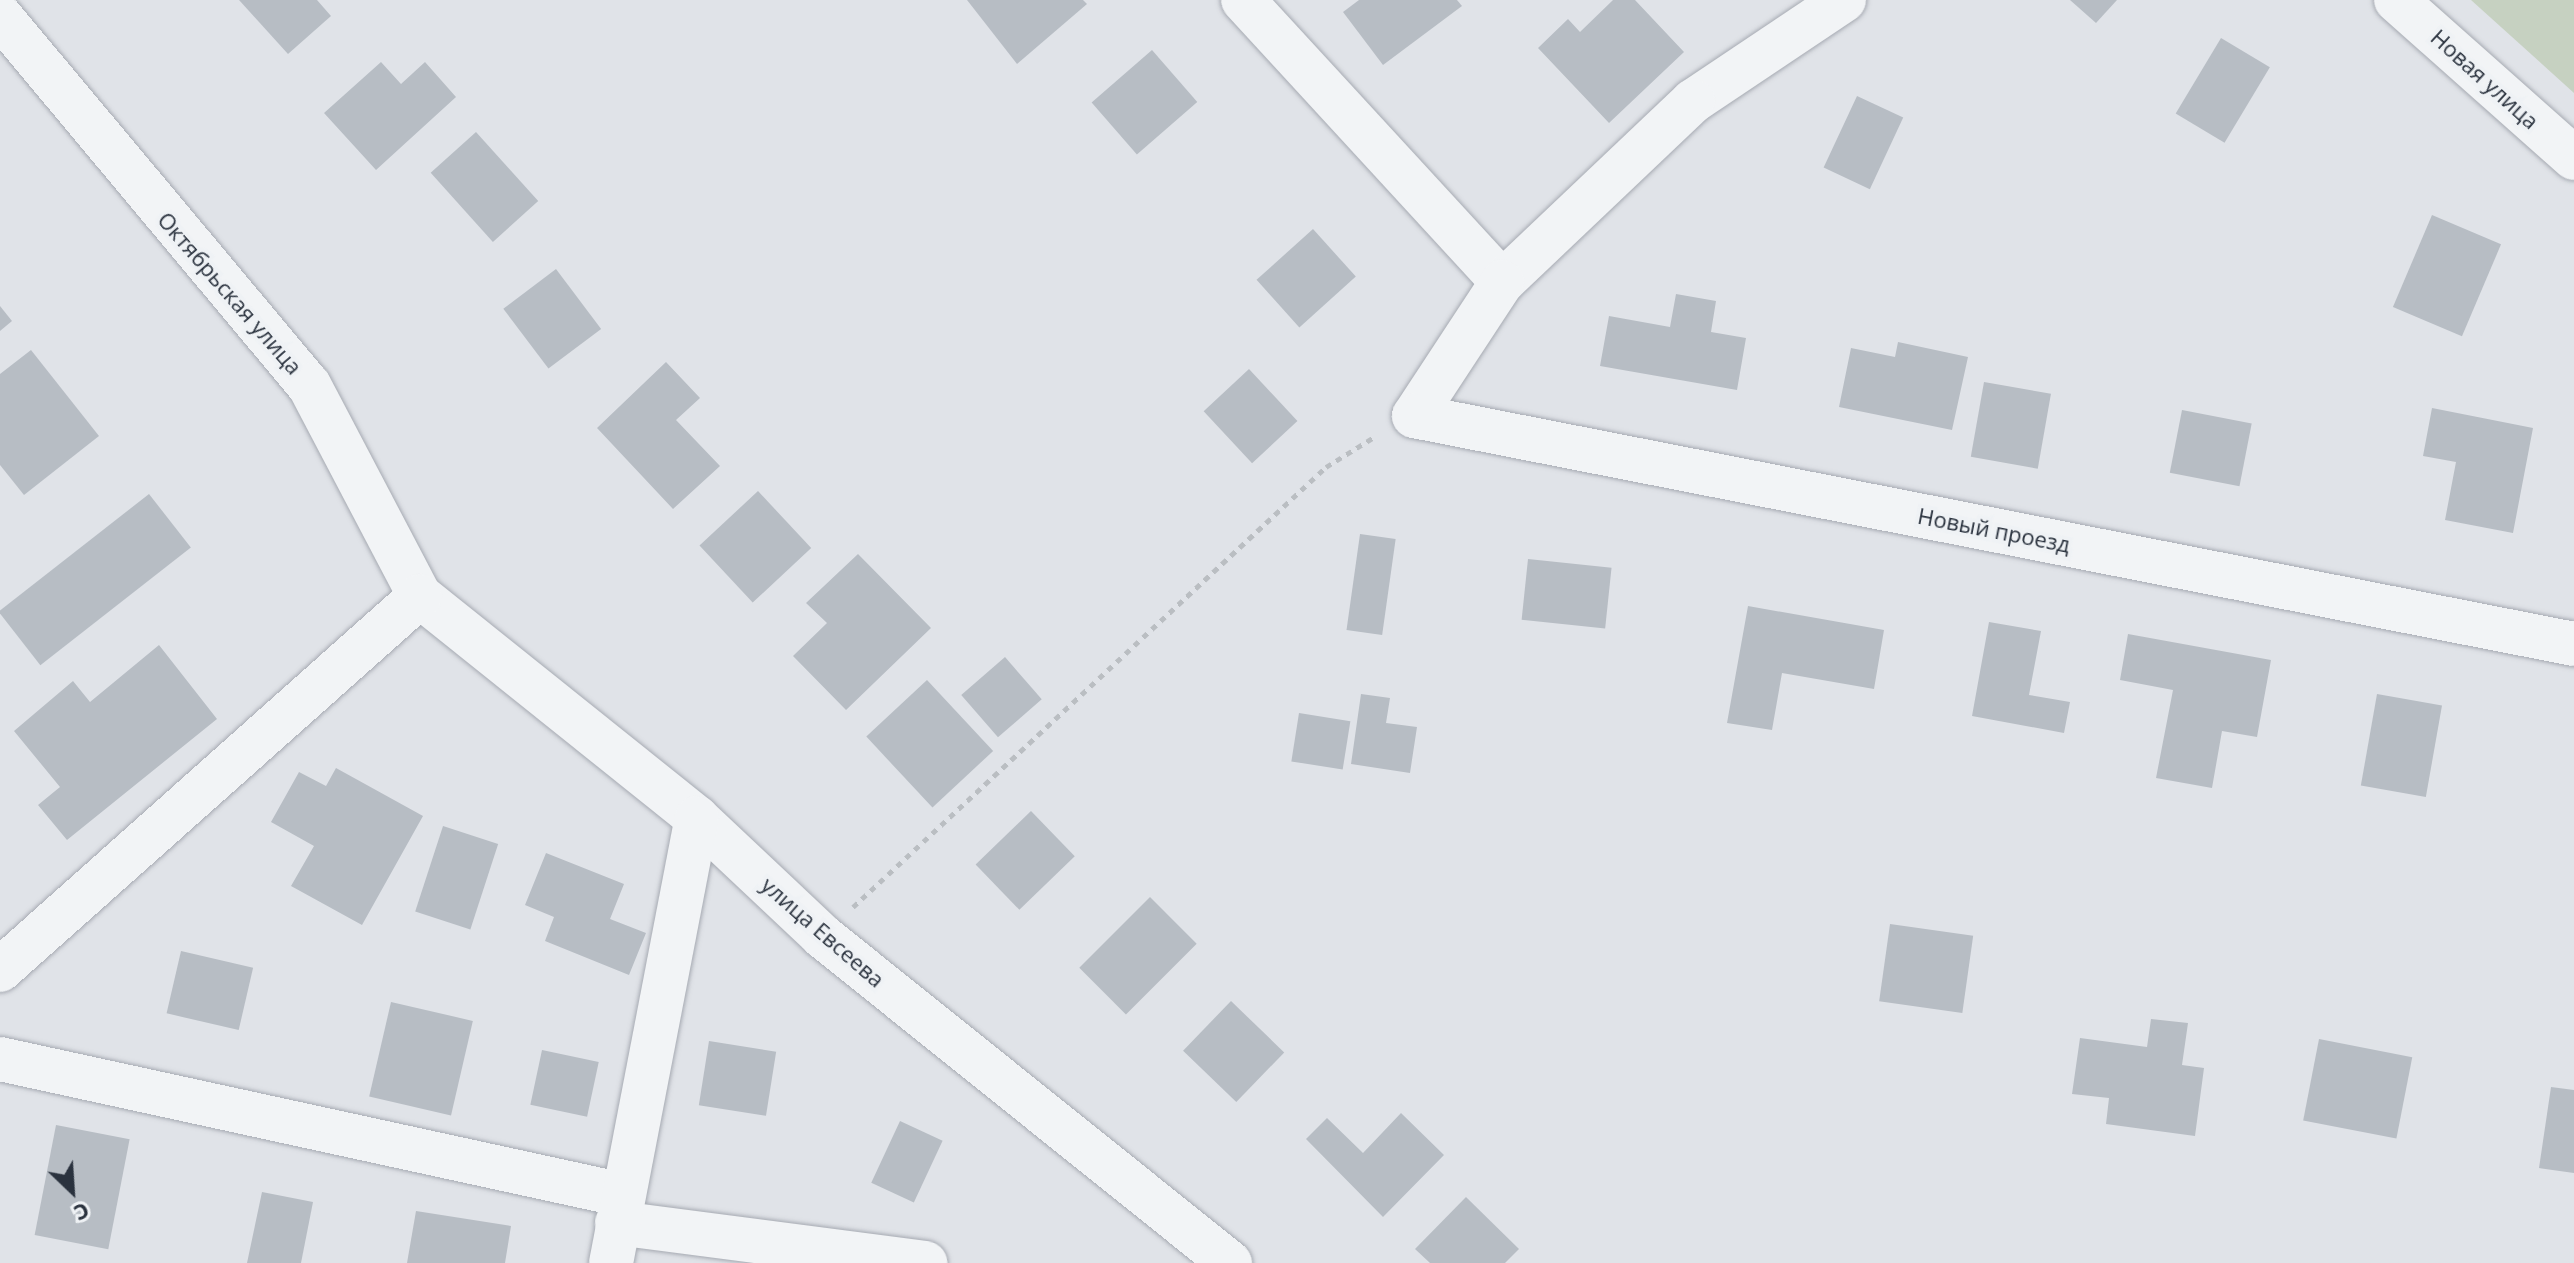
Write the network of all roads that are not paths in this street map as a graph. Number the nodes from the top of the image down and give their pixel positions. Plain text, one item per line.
1 (1243, 0) edge
2 (1844, 0) edge
3 (2396, 0) edge
4 (0, 16) edge
5 (2574, 158) edge
6 (1502, 282) junction
7 (420, 596) junction
8 (2574, 644) edge
9 (697, 818) junction
10 (0, 970) edge
11 (0, 1059) edge
12 (617, 1227) edge
13 (925, 1263) edge
14 (1230, 1263) edge

1 - 6 street
2 - 6 street
3 - 5 street, Новая улица
4 - 7 street, Октябрьская улица
6 - 8 street, Новый проезд
7 - 9 street, улица Евсеева
7 - 10 street
9 - 12 street
9 - 14 street, улица Евсеева
11 - 12 street
12 - 13 street

